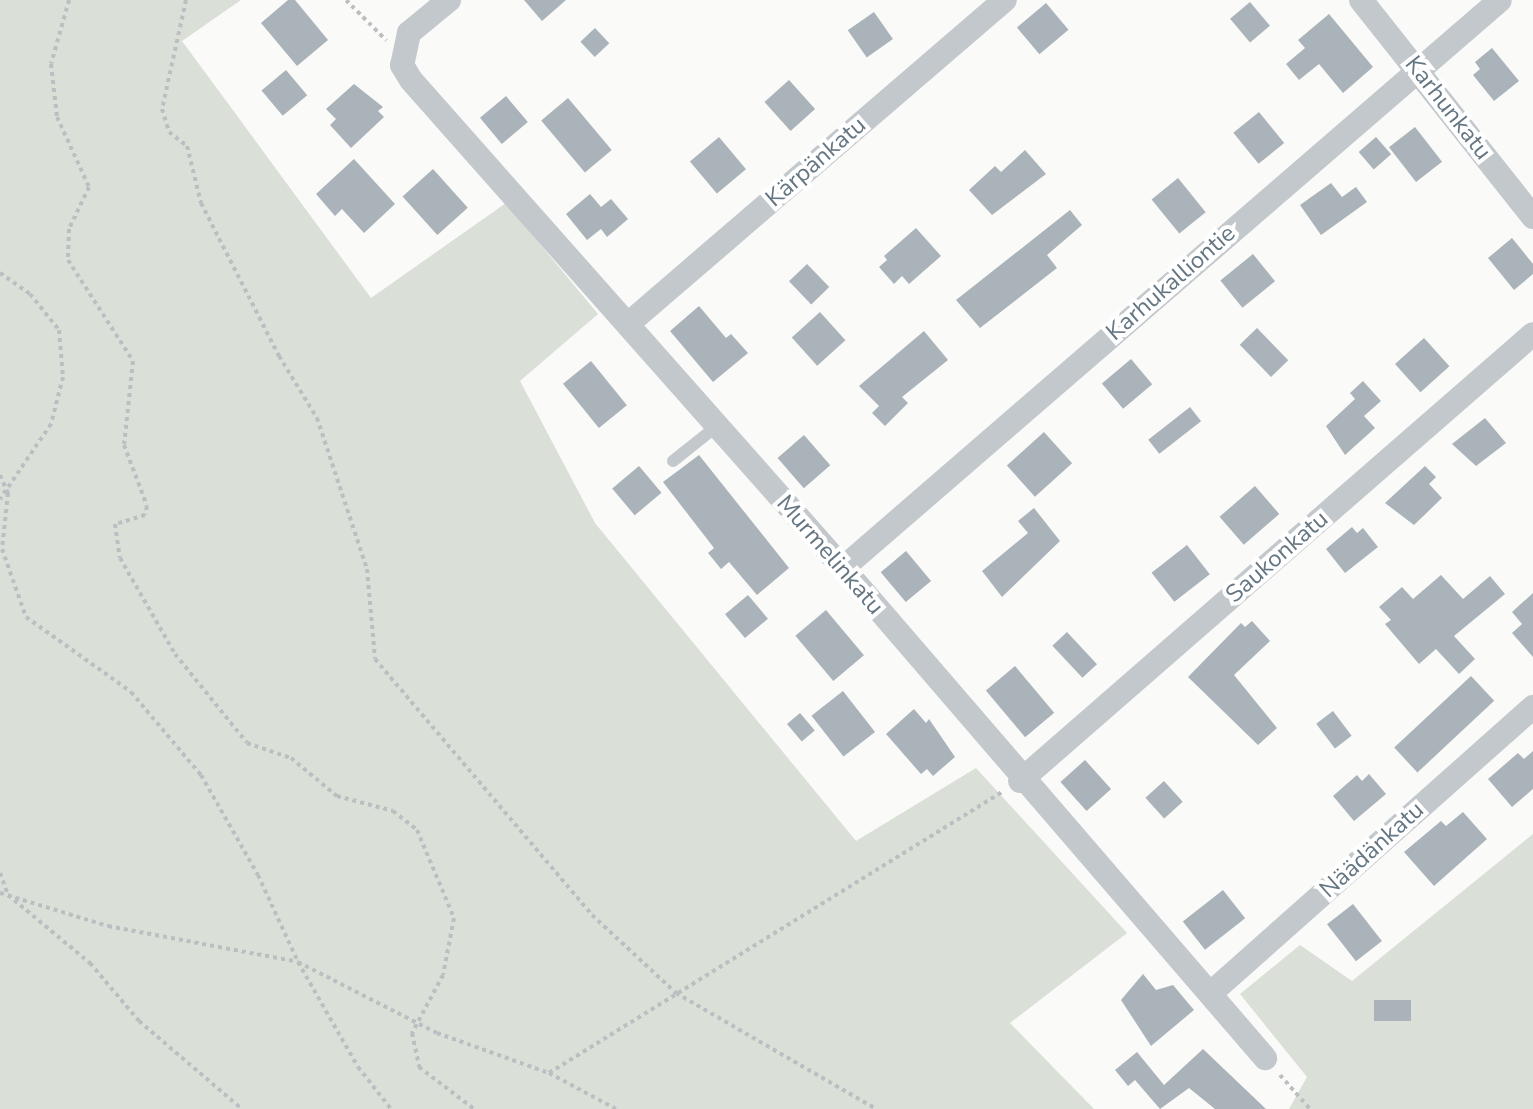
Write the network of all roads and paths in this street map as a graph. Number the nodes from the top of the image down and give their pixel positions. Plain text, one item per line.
1 (69, 0) edge
2 (186, 0) edge
3 (346, 0) edge
4 (449, 0) edge
5 (1005, 0) edge
6 (1361, 0) edge
7 (1500, 0) edge
8 (402, 49) junction
9 (1417, 69) junction
10 (1533, 217) edge
11 (0, 273) edge
12 (628, 324) junction
13 (1533, 334) edge
14 (717, 426) junction
15 (673, 461) dead end
16 (0, 475) edge
17 (8, 493) junction
18 (0, 499) edge
19 (843, 568) junction
20 (1533, 707) edge
21 (1020, 781) junction
22 (0, 873) edge
23 (0, 893) edge
24 (8, 895) junction
25 (298, 962) junction
26 (676, 993) junction
27 (1211, 993) junction
28 (414, 1021) junction
29 (1265, 1058) joint
30 (549, 1073) junction
31 (242, 1109) edge
32 (391, 1109) edge
33 (474, 1109) edge
34 (616, 1109) edge
35 (876, 1109) edge
36 (1310, 1109) edge

1 - 28 path
2 - 26 path
3 - 8 path
4 - 8 street
5 - 12 street, Kärpänkatu
6 - 9 street, Karhunkatu
7 - 9 street, Karhukalliontie
8 - 12 street, Murmelinkatu
9 - 10 street, Karhunkatu
9 - 19 street, Karhukalliontie
11 - 17 path
12 - 14 street, Murmelinkatu
13 - 21 street, Saukonkatu
14 - 15 lane
14 - 19 street, Murmelinkatu
16 - 17 path
17 - 18 path
17 - 25 path
19 - 21 street, Murmelinkatu
20 - 27 street, Näädänkatu
21 - 26 path
21 - 27 street, Murmelinkatu
22 - 24 path
23 - 24 path
24 - 25 path
24 - 31 path
25 - 28 path
25 - 32 path
26 - 30 path
26 - 35 path
27 - 29 street, Murmelinkatu
28 - 30 path
28 - 33 path
29 - 36 path
30 - 34 path

